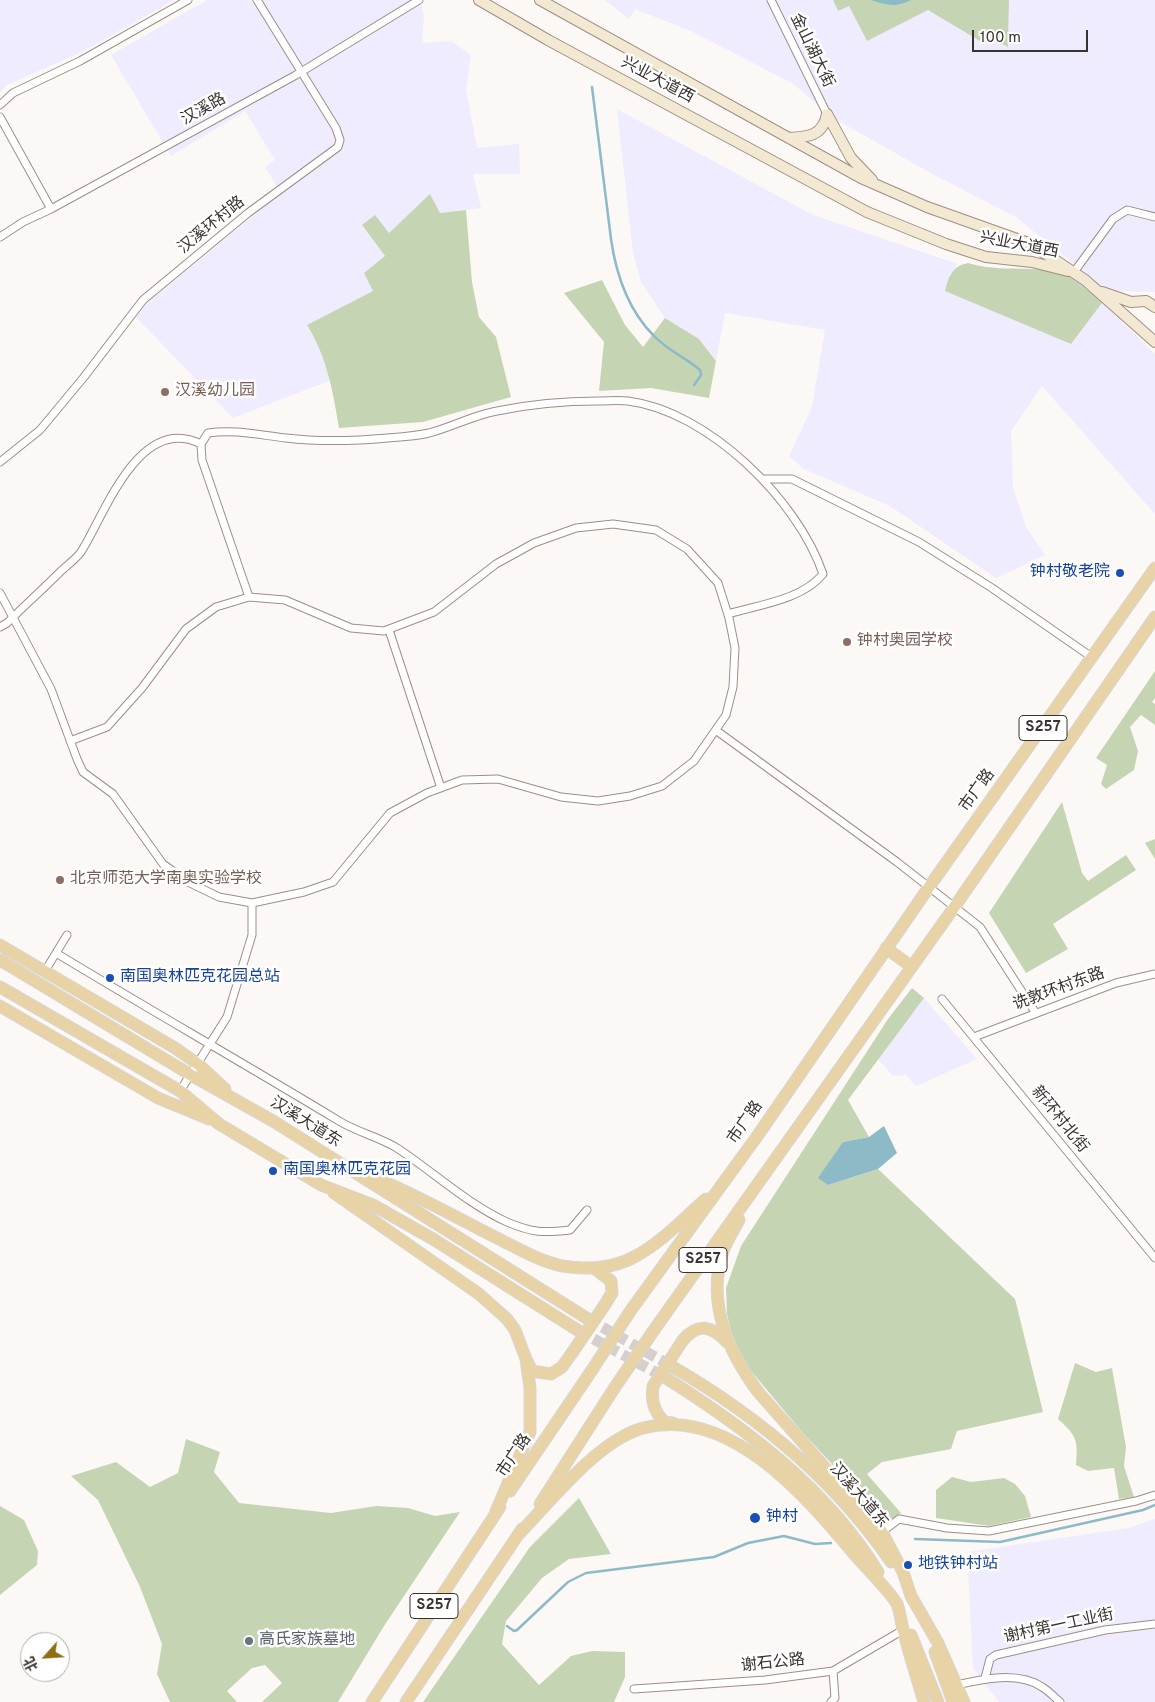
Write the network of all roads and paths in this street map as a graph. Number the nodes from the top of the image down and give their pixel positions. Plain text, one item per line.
1 (188, 0) edge
2 (258, 0) edge
3 (418, 0) edge
4 (479, 0) edge
5 (540, 0) edge
6 (771, 0) edge
7 (301, 72) junction
8 (0, 104) edge
9 (827, 114) junction
10 (0, 117) edge
11 (788, 138) junction
12 (888, 190) junction
13 (52, 209) junction
14 (1155, 217) edge
15 (0, 237) edge
16 (1074, 272) junction
17 (1094, 288) junction
18 (1150, 300) edge
19 (1155, 307) edge
20 (1155, 342) edge
21 (200, 444) junction
22 (0, 462) edge
23 (763, 479) junction
24 (1155, 568) edge
25 (0, 593) edge
26 (249, 597) junction
27 (728, 614) junction
28 (1155, 617) edge
29 (12, 618) junction
30 (0, 626) edge
31 (389, 630) junction
32 (1093, 658) junction
33 (717, 731) junction
34 (70, 741) junction
35 (440, 788) junction
36 (928, 887) junction
37 (252, 903) junction
38 (955, 906) junction
39 (67, 935) dead end
40 (0, 945) edge
41 (886, 948) junction
42 (56, 953) junction
43 (0, 960) edge
44 (912, 967) junction
45 (45, 971) junction
46 (1155, 974) edge
47 (0, 988) edge
48 (942, 999) dead end
49 (0, 1006) edge
50 (1035, 1012) junction
51 (123, 1035) junction
52 (974, 1037) junction
53 (211, 1045) junction
54 (113, 1051) junction
55 (198, 1064) junction
56 (191, 1075) junction
57 (180, 1091) junction
58 (238, 1101) junction
59 (219, 1124) junction
60 (342, 1165) junction
61 (723, 1184) junction
62 (321, 1185) junction
63 (753, 1191) junction
64 (587, 1210) dead end
65 (1155, 1258) edge
66 (594, 1268) junction
67 (588, 1319) tunnel mouth
68 (579, 1331) tunnel mouth
69 (727, 1342) junction
70 (526, 1359) junction
71 (672, 1367) tunnel mouth
72 (666, 1378) tunnel mouth
73 (680, 1425) junction
74 (1155, 1495) edge
75 (496, 1511) junction
76 (882, 1532) junction
77 (518, 1535) junction
78 (911, 1596) junction
79 (897, 1604) junction
80 (1155, 1624) edge
81 (903, 1630) junction
82 (833, 1671) junction
83 (985, 1678) junction
84 (957, 1685) junction
85 (634, 1689) dead end
86 (372, 1702) edge
87 (406, 1702) edge
88 (831, 1702) edge
89 (924, 1702) edge
90 (938, 1702) edge
91 (953, 1702) edge
92 (964, 1702) edge
93 (1060, 1702) edge

1 - 8 street
2 - 7 street, 汉溪环村路
3 - 7 street, 汉溪路
4 - 16 street, 兴业大道西
5 - 11 street, 兴业大道西
6 - 9 street, 金山湖大街
7 - 13 street, 汉溪路
7 - 22 street, 汉溪环村路
9 - 11 street
9 - 12 street
10 - 13 street
11 - 12 street, 兴业大道西
12 - 16 street, 兴业大道西
13 - 15 street, 汉溪路
14 - 16 street
16 - 17 street
17 - 18 street
17 - 20 street
18 - 19 street
21 - 23 street
21 - 26 street
21 - 29 street
23 - 27 street
23 - 32 street
24 - 32 main road, 市广路 / S257
25 - 29 street
26 - 31 street
26 - 34 street
27 - 31 street
27 - 33 street
28 - 38 main road, S257
29 - 30 street
29 - 34 street
31 - 35 street
32 - 36 main road, 市广路 / S257
33 - 35 street
33 - 36 street
34 - 37 street
35 - 37 street
36 - 38 street
36 - 41 main road, 市广路 / S257
37 - 53 street
38 - 44 main road, S257
38 - 50 street
39 - 42 street
40 - 45 main road
41 - 44 main road
41 - 61 main road, 市广路 / S257
42 - 45 street
42 - 53 street
43 - 51 main road, 汉溪大道东
44 - 63 main road, S257
45 - 55 main road
46 - 50 street, 诜敦环村东路
47 - 54 main road
48 - 52 street, 新环村北街
49 - 59 main road
50 - 52 street, 诜敦环村东路
51 - 54 main road
51 - 56 main road, 汉溪大道东
52 - 65 street, 新环村北街
53 - 55 street
53 - 64 street
54 - 57 main road
55 - 56 street
55 - 58 main road
56 - 57 street
56 - 58 main road, 汉溪大道东
57 - 59 main road
58 - 60 main road, 汉溪大道东
59 - 62 main road
60 - 66 main road
60 - 67 main road, 汉溪大道东
61 - 66 main road
61 - 75 main road, 市广路 / S257, bridge
62 - 68 main road
62 - 70 main road
63 - 69 main road
63 - 77 main road, S257, bridge
66 - 70 main road, bridge
69 - 73 main road, bridge
69 - 76 main road
70 - 75 main road
71 - 78 main road, 汉溪大道东
72 - 79 main road, 汉溪大道东
73 - 77 main road
73 - 79 main road
74 - 76 street
75 - 86 main road, 市广路 / S257
76 - 78 main road
77 - 87 main road, S257
78 - 84 main road
78 - 91 main road, 汉溪大道东
79 - 81 main road
79 - 90 main road, 汉溪大道东
80 - 83 street, 谢村第一工业街
81 - 82 street, 谢石公路
81 - 89 main road
82 - 85 street, 谢石公路
82 - 88 street
83 - 84 street
83 - 93 street
84 - 92 main road

